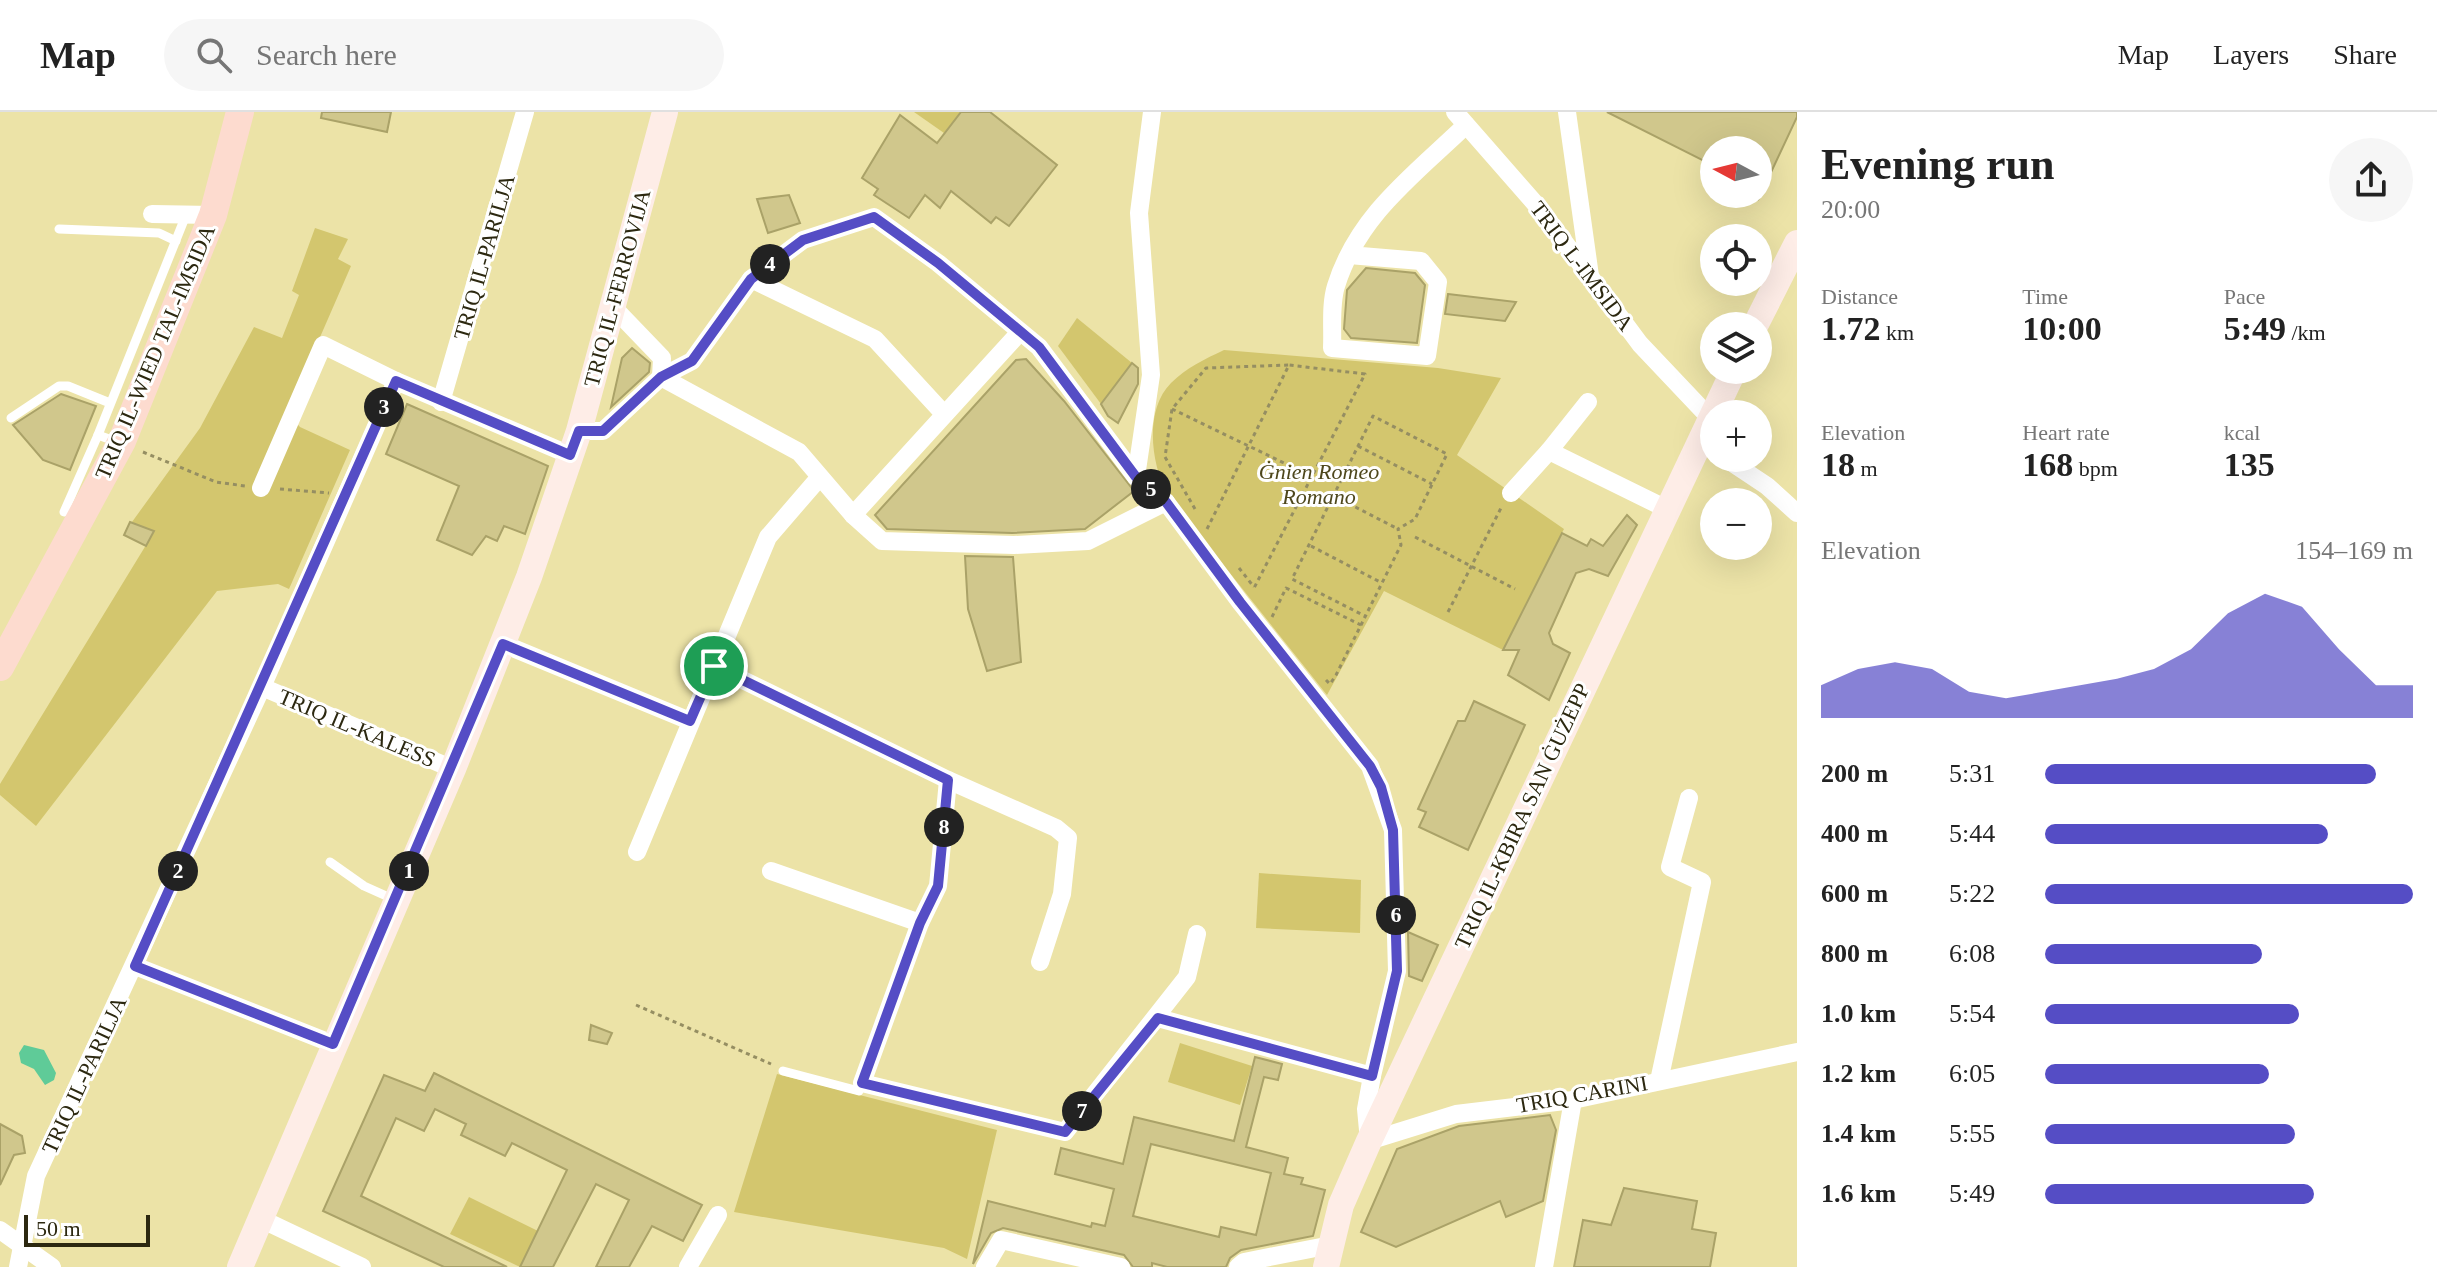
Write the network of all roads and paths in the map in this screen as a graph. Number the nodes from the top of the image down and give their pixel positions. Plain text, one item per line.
1 (240, 112) edge
2 (525, 112) edge
3 (665, 112) edge
4 (1152, 112) edge
5 (1567, 112) edge
6 (1460, 119) edge
7 (152, 214) dead end
8 (200, 215) junction
9 (59, 229) dead end
10 (176, 241) junction
11 (1797, 243) edge
12 (1349, 255) junction
13 (1590, 278) junction
14 (751, 279) junction
15 (612, 306) junction
16 (1762, 312) edge
17 (1020, 332) junction
18 (1289, 365) junction
19 (661, 377) junction
20 (396, 381) junction
21 (441, 402) junction
22 (1588, 402) dead end
23 (110, 403) junction
24 (1172, 409) junction
25 (944, 414) junction
26 (11, 418) dead end
27 (1700, 426) edge
28 (109, 439) junction
29 (574, 443) junction
30 (1358, 446) junction
31 (1247, 448) junction
32 (1549, 451) junction
33 (1700, 451) edge
34 (1746, 472) edge
35 (1136, 477) junction
36 (1313, 477) junction
37 (819, 478) junction
38 (1432, 484) junction
39 (261, 488) junction
40 (347, 495) junction
41 (1334, 496) junction
42 (1506, 500) joint
43 (1166, 502) junction
44 (1667, 509) junction
45 (64, 512) dead end
46 (1797, 513) edge
47 (853, 515) junction
48 (1398, 529) junction
49 (1415, 537) dead end
50 (1309, 545) junction
51 (1235, 564) dead end
52 (1472, 565) junction
53 (1382, 583) junction
54 (1515, 589) dead end
55 (1448, 612) dead end
56 (1365, 616) junction
57 (1271, 618) dead end
58 (1361, 625) junction
59 (503, 644) junction
60 (714, 666) junction
61 (0, 667) edge
62 (1320, 673) dead end
63 (262, 687) junction
64 (690, 721) junction
65 (453, 769) junction
66 (948, 780) junction
67 (1689, 798) dead end
68 (637, 852) dead end
69 (330, 862) dead end
70 (771, 871) dead end
71 (396, 900) junction
72 (920, 923) junction
73 (1197, 934) dead end
74 (1040, 962) dead end
75 (135, 966) junction
76 (636, 1005) dead end
77 (1158, 1018) junction
78 (333, 1044) junction
79 (1797, 1052) edge
80 (783, 1071) joint
81 (1372, 1076) junction
82 (1659, 1081) junction
83 (862, 1083) junction
84 (1573, 1100) junction
85 (1369, 1141) junction
86 (718, 1215) dead end
87 (261, 1219) junction
88 (0, 1230) edge
89 (321, 1247) junction
90 (22, 1248) junction
91 (1328, 1256) edge
92 (18, 1267) edge
93 (52, 1267) edge
94 (240, 1267) edge
95 (317, 1267) edge
96 (362, 1267) edge
97 (688, 1267) edge
98 (985, 1267) edge
99 (1121, 1267) edge
100 (1238, 1267) edge
101 (1544, 1267) edge

1 - 8 main road, TRIQ IL-WIED TAL-IMSIDA
2 - 21 street, TRIQ IL-PARILJA
3 - 15 main road, TRIQ IL-FERROVIJA
4 - 35 street
5 - 13 street
6 - 12 street
6 - 13 street, TRIQ L-IMSIDA
7 - 8 street
8 - 10 lane
8 - 28 main road, TRIQ IL-WIED TAL-IMSIDA
9 - 10 lane
10 - 23 lane
11 - 16 main road
12 - 12 street
13 - 27 street, TRIQ L-IMSIDA
14 - 17 street
14 - 19 street
14 - 25 street
15 - 19 street
15 - 29 main road, TRIQ IL-FERROVIJA
17 - 25 street
17 - 35 street
18 - 24 path
18 - 31 path
18 - 36 path
19 - 29 street
19 - 37 street
20 - 21 street
20 - 39 street
20 - 40 street, TRIQ IL-PARILJA
21 - 29 street
22 - 32 street
23 - 26 lane
23 - 28 lane
24 - 31 path
24 - 31 path
25 - 47 street
28 - 39 path
28 - 45 lane
28 - 61 main road, TRIQ IL-WIED TAL-IMSIDA
29 - 59 main road, TRIQ IL-FERROVIJA
30 - 38 path
30 - 38 path
30 - 41 path
31 - 36 path
32 - 42 street
32 - 44 street
33 - 44 main road, TRIQ IL-KBIRA SAN ĠUŻEPP
34 - 46 street
35 - 43 street
36 - 51 path
37 - 47 street
37 - 60 street
38 - 48 path
39 - 40 path
40 - 63 street, TRIQ IL-PARILJA
41 - 48 path
41 - 50 path
42 - 52 path
43 - 47 street
43 - 81 street
44 - 85 main road, TRIQ IL-KBIRA SAN ĠUŻEPP
48 - 53 path
49 - 52 path
50 - 53 path
50 - 56 path
52 - 54 path
52 - 55 path
53 - 56 path
56 - 58 path
57 - 58 path
58 - 62 path
59 - 64 street
59 - 65 main road, TRIQ IL-FERROVIJA
60 - 64 street
60 - 66 street
63 - 65 street, TRIQ IL-KALESS
63 - 75 street, TRIQ IL-PARILJA
64 - 68 street
65 - 71 main road, TRIQ IL-FERROVIJA
66 - 72 street
66 - 74 street
67 - 82 street
69 - 71 lane
70 - 72 street
71 - 78 main road, TRIQ IL-FERROVIJA
72 - 83 street
73 - 77 street
75 - 78 street
75 - 90 street, TRIQ IL-PARILJA
76 - 80 path
77 - 81 street
77 - 83 street
78 - 87 main road, TRIQ IL-FERROVIJA
79 - 82 street, TRIQ CARINI
80 - 83 lane
81 - 85 street
82 - 84 street, TRIQ CARINI
84 - 85 street, TRIQ CARINI
84 - 101 street
85 - 91 main road, TRIQ IL-KBIRA SAN ĠUŻEPP
86 - 97 street
87 - 89 street
87 - 94 main road, TRIQ IL-FERROVIJA
88 - 90 street
89 - 95 street
89 - 96 street
90 - 92 street, TRIQ IL-PARILJA
90 - 93 street
91 - 100 street
98 - 99 street

